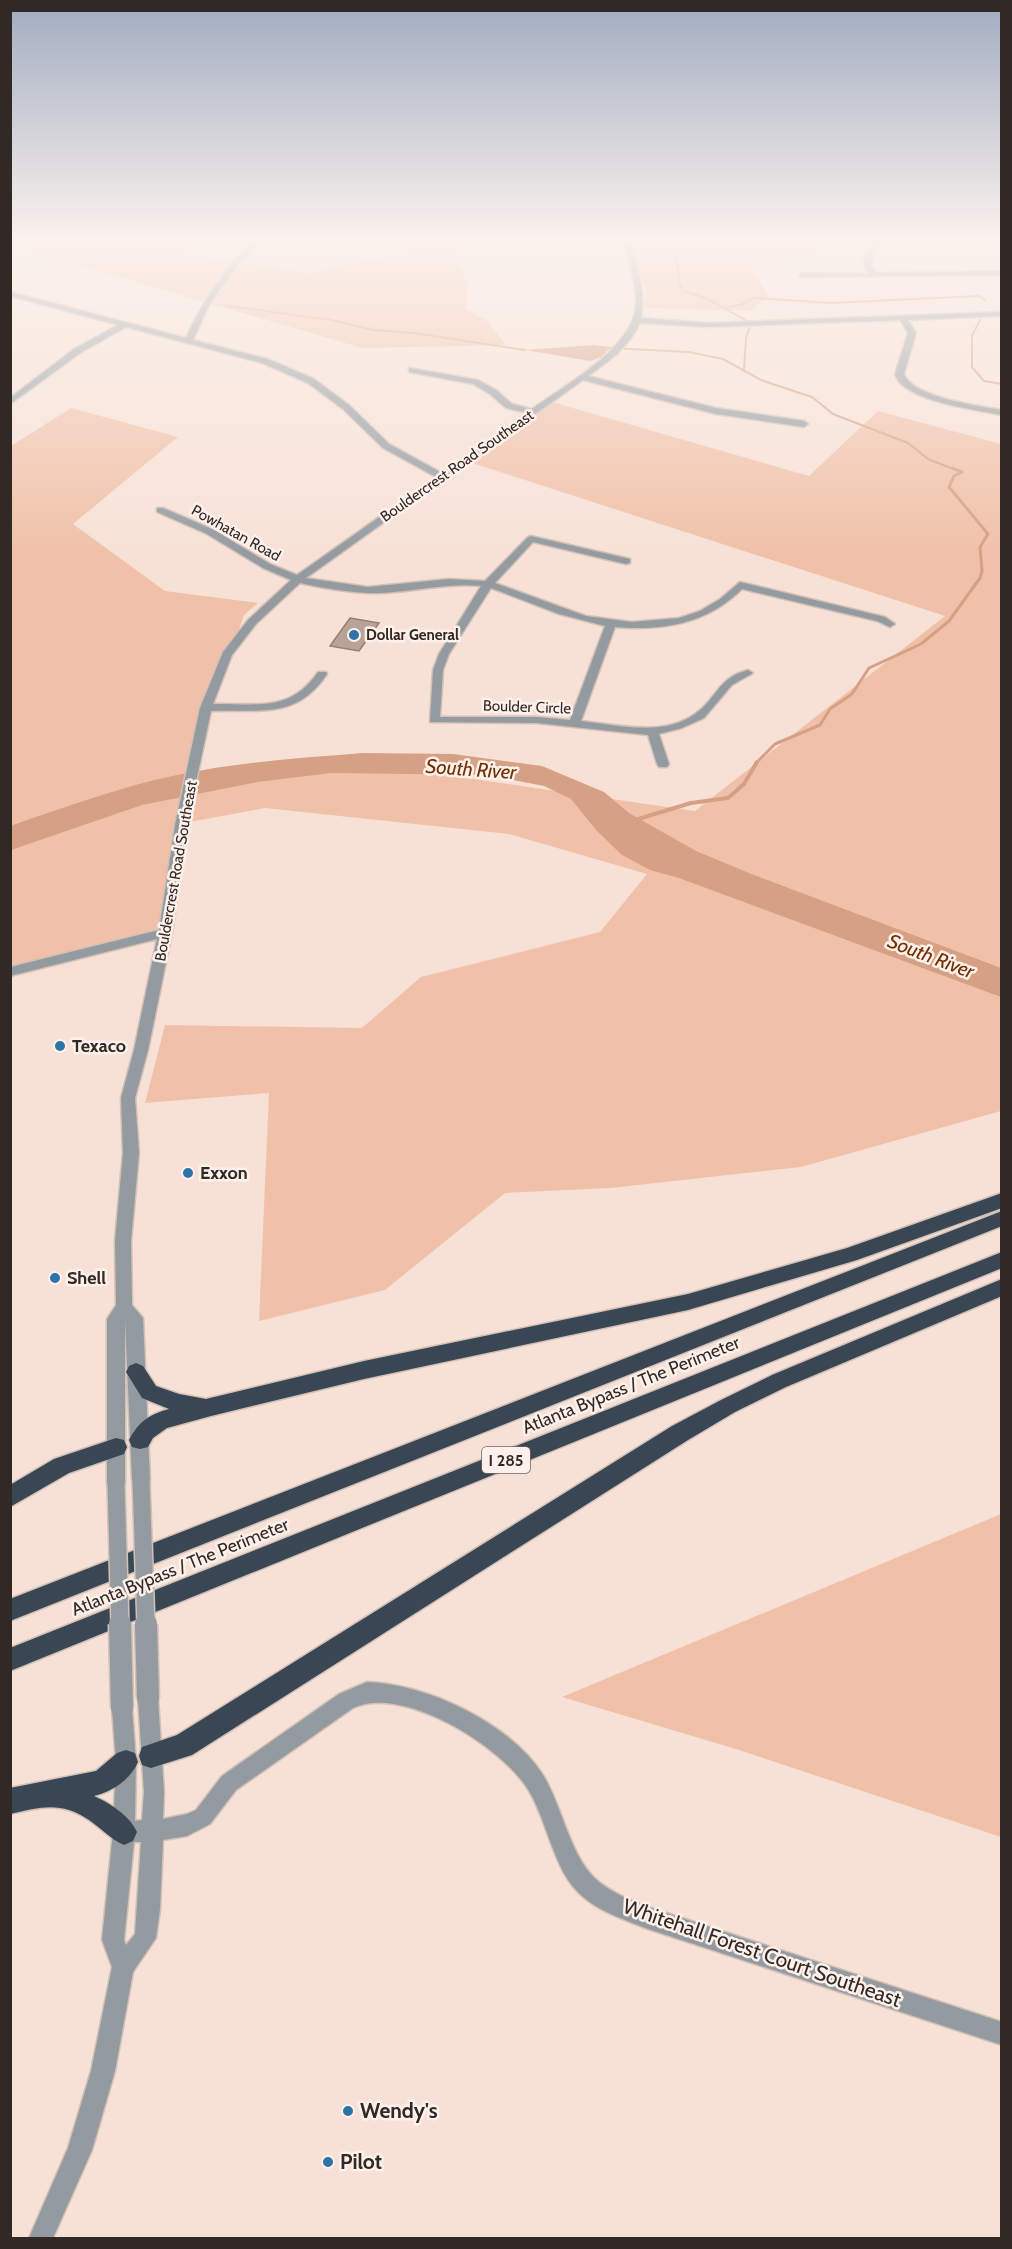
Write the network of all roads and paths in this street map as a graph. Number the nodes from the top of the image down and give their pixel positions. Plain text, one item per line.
1 (86, 346) edge
2 (207, 346) edge
3 (620, 346) edge
4 (908, 346) edge
5 (412, 370) dead end
6 (582, 377) junction
7 (10, 402) edge
8 (534, 412) junction
9 (1002, 413) edge
10 (804, 424) dead end
11 (442, 476) junction
12 (160, 510) dead end
13 (626, 561) dead end
14 (298, 579) junction
15 (488, 584) junction
16 (611, 624) junction
17 (890, 624) dead end
18 (322, 674) dead end
19 (748, 674) dead end
20 (206, 708) junction
21 (575, 723) junction
22 (653, 732) junction
23 (663, 764) dead end
24 (165, 933) junction
25 (10, 972) edge
26 (1002, 1200) edge
27 (1002, 1218) edge
28 (1002, 1260) edge
29 (1002, 1287) edge
30 (124, 1307) junction
31 (136, 1372) junction
32 (211, 1407) junction
33 (140, 1440) junction
34 (116, 1447) junction
35 (10, 1497) edge
36 (10, 1610) edge
37 (10, 1660) edge
38 (151, 1756) junction
39 (126, 1762) junction
40 (52, 1793) junction
41 (10, 1801) edge
42 (152, 1829) junction
43 (124, 1832) junction
44 (123, 1967) junction
45 (1002, 2034) edge
46 (41, 2238) edge

1 - 7 street
2 - 11 street
3 - 6 street, Bouldercrest Road Southeast
4 - 9 street
5 - 8 street
6 - 8 street, Bouldercrest Road Southeast
6 - 10 street
8 - 11 street, Bouldercrest Road Southeast
11 - 14 street, Bouldercrest Road Southeast
12 - 14 street, Powhatan Road
13 - 15 street
14 - 15 street, Powhatan Road
14 - 20 street, Bouldercrest Road Southeast
15 - 16 street, Powhatan Road
15 - 21 street, Boulder Circle
16 - 17 street, Powhatan Road
16 - 21 street
18 - 20 street
19 - 22 street, Boulder Circle
20 - 24 street, Bouldercrest Road Southeast
21 - 22 street, Boulder Circle
22 - 23 street
24 - 25 street
24 - 30 street, Bouldercrest Road Southeast
26 - 32 highway
27 - 36 highway, Atlanta Bypass / The Perimeter / I 285
28 - 37 highway, Atlanta Bypass / The Perimeter / I 285
29 - 38 highway
30 - 31 street, Bouldercrest Road Southeast
30 - 34 street, Bouldercrest Road Southeast
31 - 32 highway
31 - 33 street, Bouldercrest Road Southeast
32 - 33 highway
33 - 34 street
33 - 38 street, Bouldercrest Road Southeast, bridge
34 - 35 highway
34 - 39 street, Bouldercrest Road Southeast, bridge
38 - 39 street
38 - 42 street, Bouldercrest Road Southeast
39 - 40 highway
39 - 43 street, Bouldercrest Road Southeast
40 - 41 highway
40 - 43 highway
42 - 43 street, Whitehall Forest Court Southeast
42 - 44 street, Bouldercrest Road Southeast
42 - 45 street, Whitehall Forest Court Southeast
43 - 44 street, Bouldercrest Road Southeast
44 - 46 street, Bouldercrest Road Southeast

